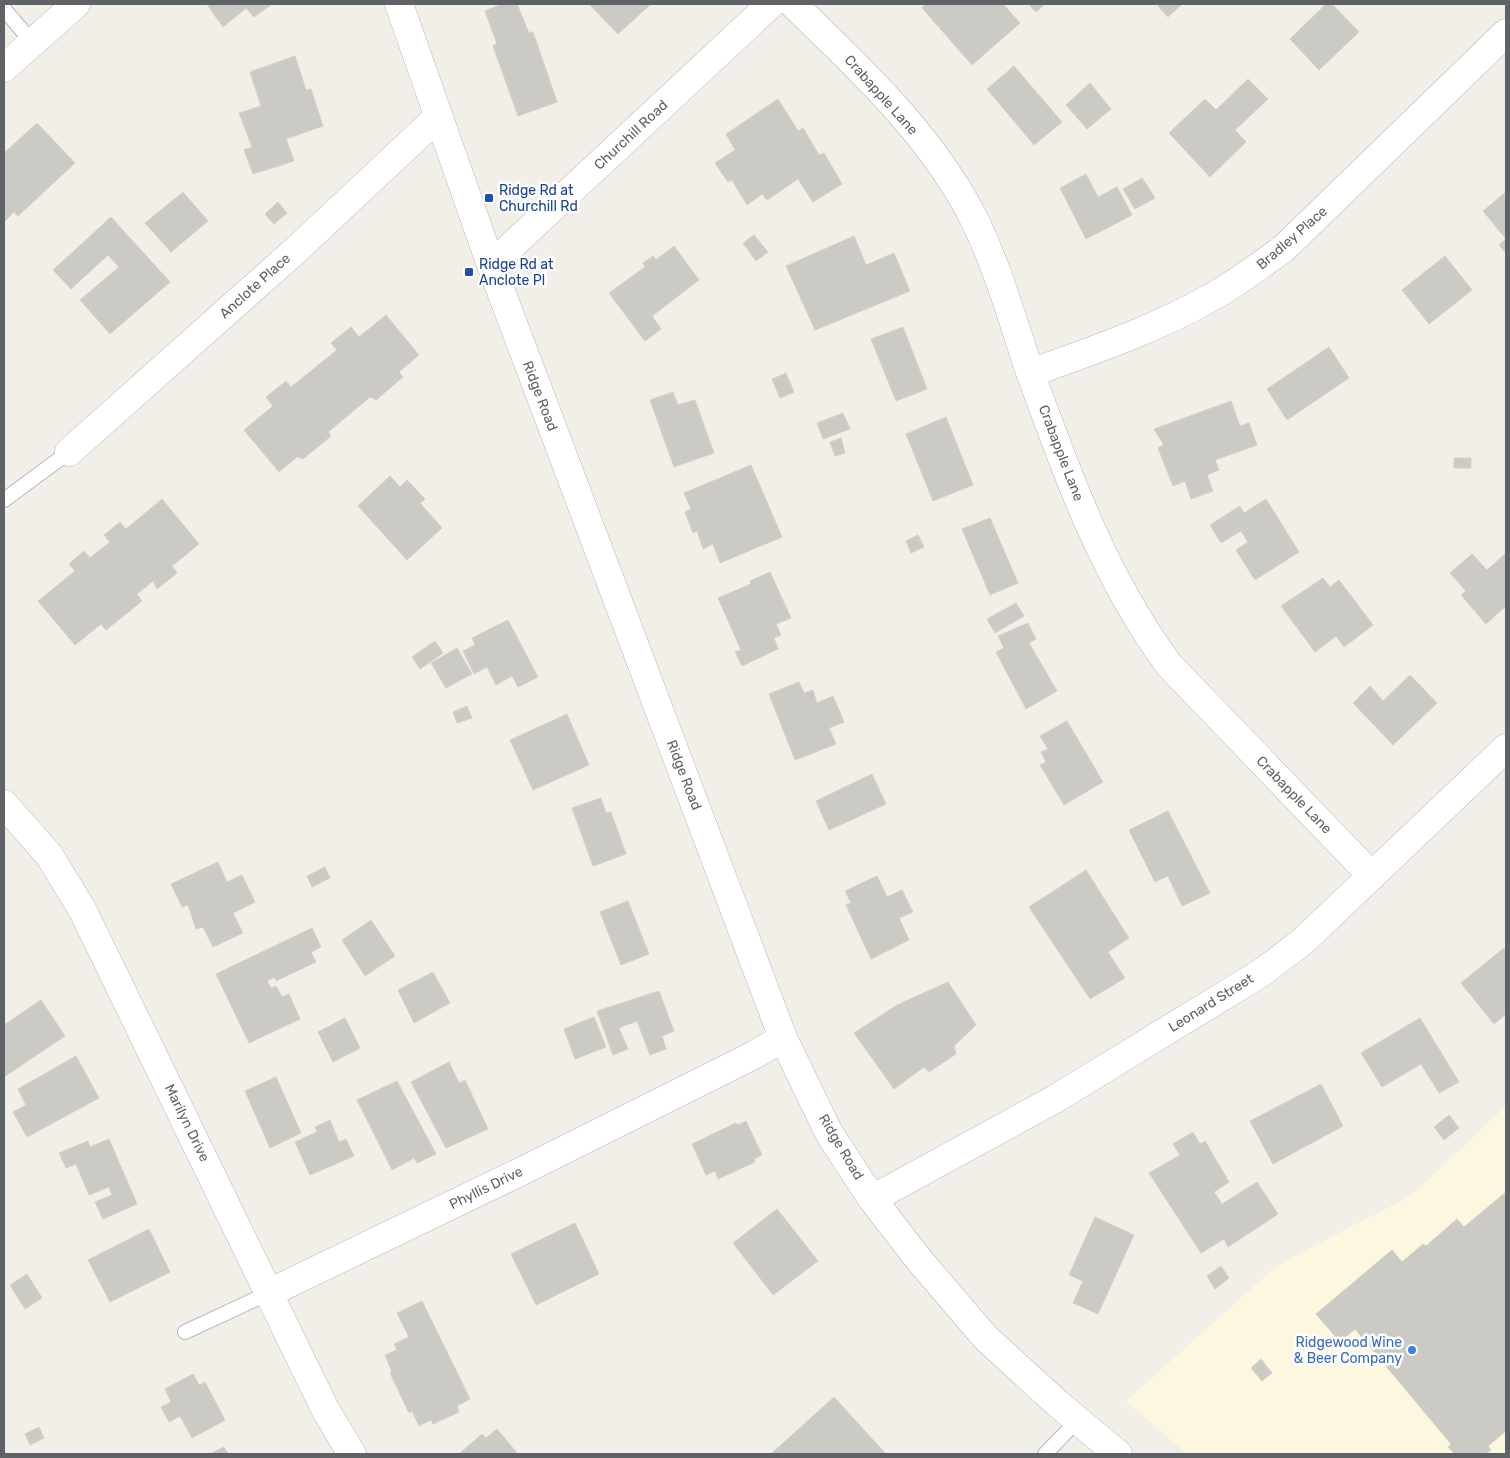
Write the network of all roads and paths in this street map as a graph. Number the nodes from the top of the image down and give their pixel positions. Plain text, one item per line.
1 (76, 4) edge
2 (399, 4) edge
3 (771, 4) edge
4 (793, 4) edge
5 (4, 9) edge
6 (1506, 33) edge
7 (32, 42) junction
8 (4, 68) edge
9 (438, 117) junction
10 (491, 265) junction
11 (1031, 372) junction
12 (69, 452) joint
13 (4, 500) edge
14 (1506, 748) edge
15 (4, 804) edge
16 (1372, 876) junction
17 (783, 1038) junction
18 (872, 1199) junction
19 (271, 1292) junction
20 (185, 1332) dead end
21 (1077, 1421) junction
22 (352, 1454) edge
23 (1045, 1454) edge
24 (1118, 1454) edge

1 - 7 street
2 - 9 street, Ridge Road
3 - 10 street, Churchill Road
4 - 11 street, Crabapple Lane
5 - 7 lane
6 - 11 street, Bradley Place
7 - 8 street
9 - 10 street, Ridge Road
9 - 12 street, Anclote Place
10 - 17 street, Ridge Road
11 - 16 street, Crabapple Lane
12 - 13 lane
14 - 16 street, Leonard Street
15 - 19 street, Marilyn Drive
16 - 18 street, Leonard Street
17 - 18 street, Ridge Road
17 - 19 street, Phyllis Drive
18 - 21 street, Ridge Road
19 - 20 lane, Phyllis Drive
19 - 22 street, Marilyn Drive
21 - 23 lane
21 - 24 street, Ridge Road

